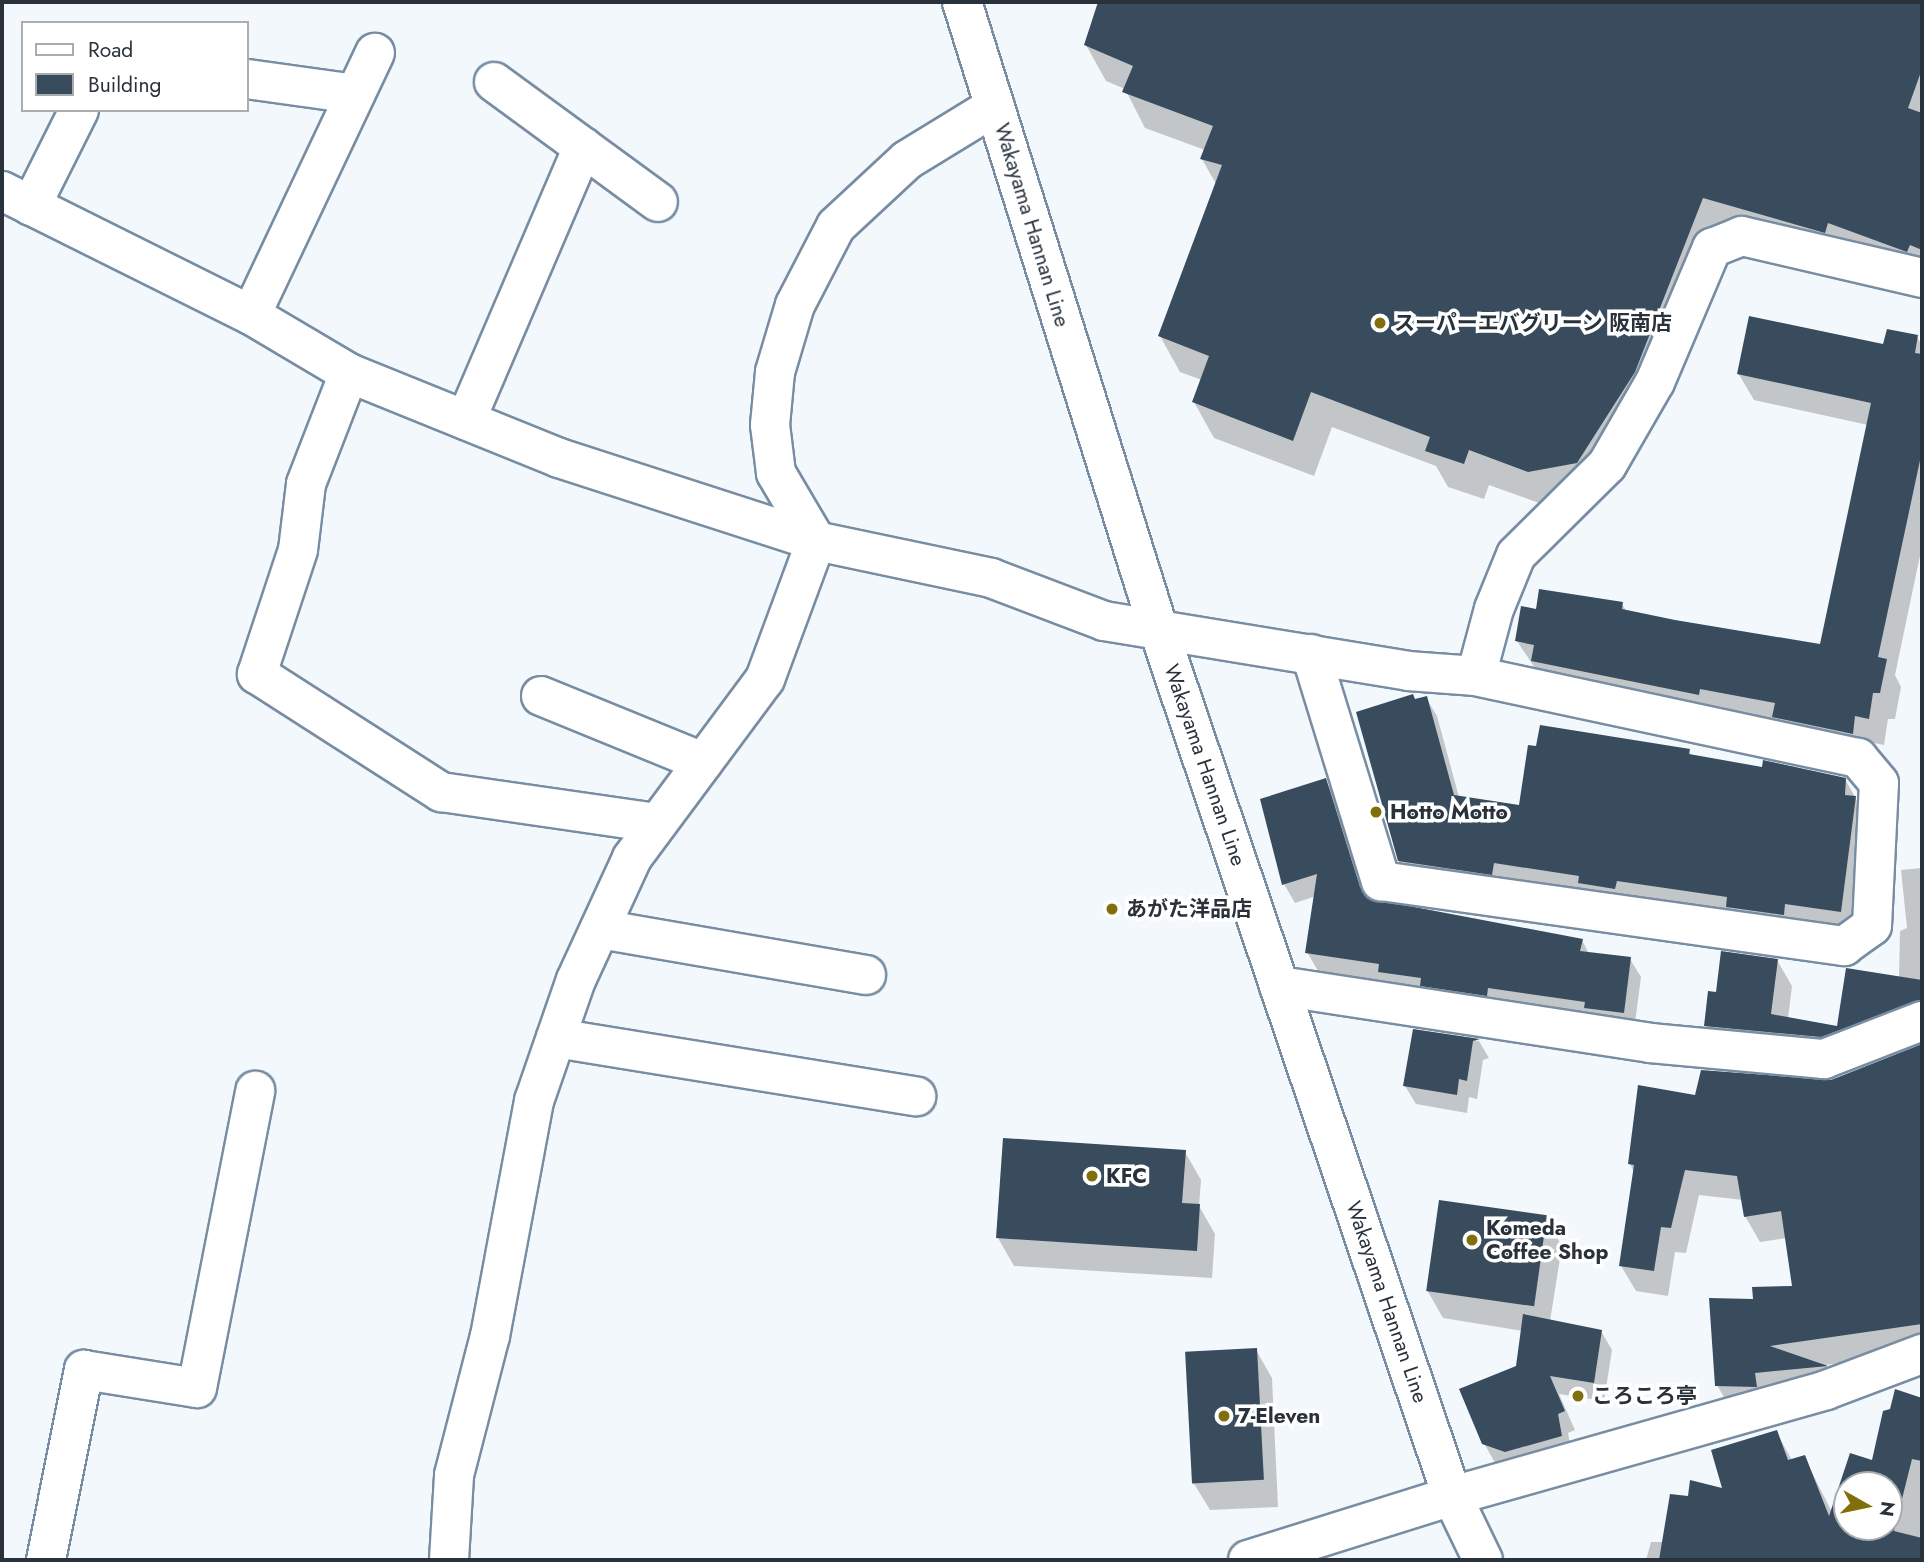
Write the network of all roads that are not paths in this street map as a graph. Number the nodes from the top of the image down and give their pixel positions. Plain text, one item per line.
1 (962, 2) edge
2 (375, 53) dead end
3 (248, 79) edge
4 (494, 82) dead end
5 (355, 94) junction
6 (995, 106) junction
7 (78, 112) edge
8 (583, 147) junction
9 (17, 198) edge
10 (658, 202) dead end
11 (1922, 278) edge
12 (251, 315) junction
13 (349, 373) junction
14 (466, 420) junction
15 (816, 541) junction
16 (1158, 628) junction
17 (1311, 654) junction
18 (1476, 676) junction
19 (541, 696) dead end
20 (704, 762) junction
21 (657, 823) junction
22 (600, 929) junction
23 (866, 975) dead end
24 (1279, 986) junction
25 (1922, 1021) edge
26 (556, 1038) junction
27 (255, 1091) dead end
28 (916, 1096) dead end
29 (1922, 1354) edge
30 (1452, 1496) junction
31 (46, 1560) edge
32 (449, 1560) edge
33 (1248, 1560) edge
34 (1483, 1560) edge

1 - 6 street, Wakayama Hannan Line
2 - 5 street
3 - 5 street
4 - 8 street
5 - 12 street
6 - 15 street
6 - 16 street, Wakayama Hannan Line
7 - 9 street
8 - 10 street
8 - 14 street
9 - 12 street
11 - 18 street
12 - 13 street
13 - 14 street
13 - 21 street
14 - 15 street
15 - 16 street
15 - 20 street
16 - 17 street
16 - 24 street, Wakayama Hannan Line
17 - 18 street
17 - 18 street
19 - 20 street
20 - 21 street
21 - 22 street
22 - 23 street
22 - 26 street
24 - 25 street
24 - 30 street, Wakayama Hannan Line
26 - 28 street
26 - 32 street
27 - 31 street
29 - 30 street
30 - 33 street
30 - 34 street, Wakayama Hannan Line

